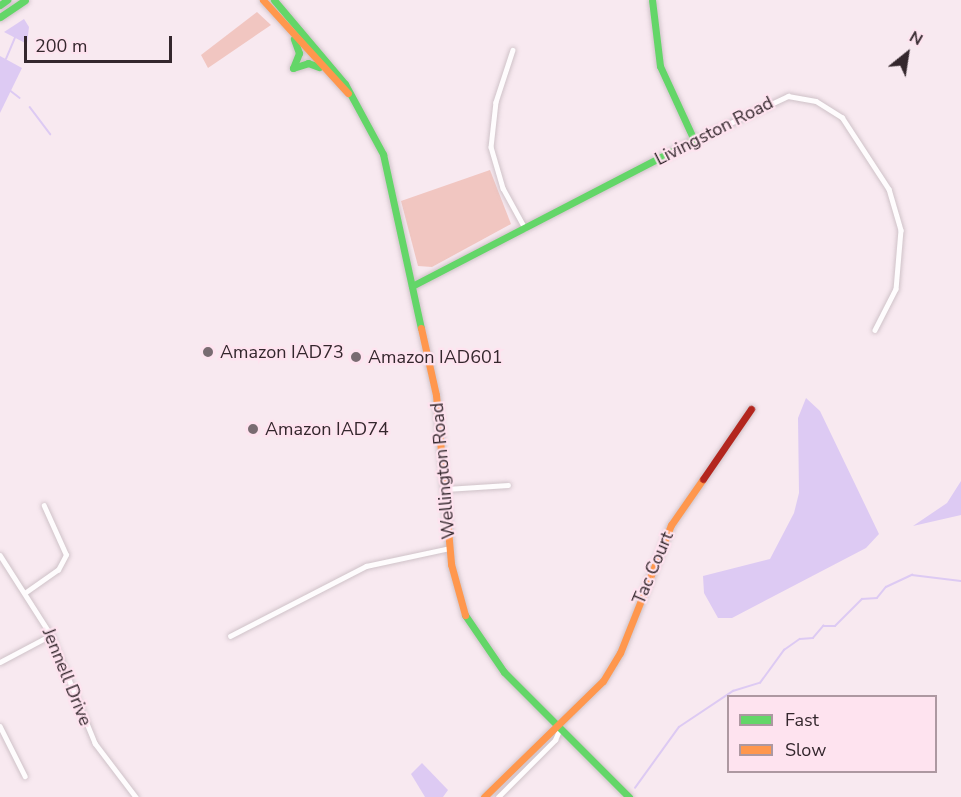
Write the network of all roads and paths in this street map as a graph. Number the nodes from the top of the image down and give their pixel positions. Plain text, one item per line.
1 (7, 0) edge
2 (24, 0) edge
3 (263, 0) edge
4 (274, 0) edge
5 (652, 0) edge
6 (0, 5) edge
7 (0, 17) edge
8 (293, 34) junction
9 (513, 50) dead end
10 (323, 70) junction
11 (348, 93) junction
12 (694, 140) junction
13 (525, 228) junction
14 (412, 286) junction
15 (875, 330) dead end
16 (751, 409) dead end
17 (508, 485) dead end
18 (446, 489) junction
19 (44, 506) dead end
20 (450, 548) junction
21 (0, 555) edge
22 (26, 592) junction
23 (51, 634) junction
24 (230, 636) dead end
25 (0, 662) edge
26 (0, 726) edge
27 (560, 728) junction
28 (25, 776) dead end
29 (136, 797) edge
30 (484, 797) edge
31 (498, 797) edge
32 (629, 797) edge

1 - 6 main road
2 - 7 main road
3 - 8 main road, Wellington Road
4 - 11 main road, Wellington Road
5 - 12 main road
8 - 10 main road, Wellington Road
8 - 10 main road
9 - 13 street
10 - 11 main road, Wellington Road
11 - 14 main road, Wellington Road
12 - 13 main road, Livingston Road
12 - 15 street, Livingston Road
13 - 14 main road, Livingston Road
14 - 18 main road, Wellington Road
16 - 27 main road, Tac Court
17 - 18 street
18 - 20 main road, Wellington Road
19 - 22 street
20 - 24 street
20 - 27 main road, Wellington Road
21 - 22 street, Jennell Drive
22 - 23 street, Jennell Drive
23 - 25 street
23 - 29 street, Jennell Drive
26 - 28 street
27 - 30 main road, Tac Court
27 - 31 street
27 - 32 main road, Wellington Road

